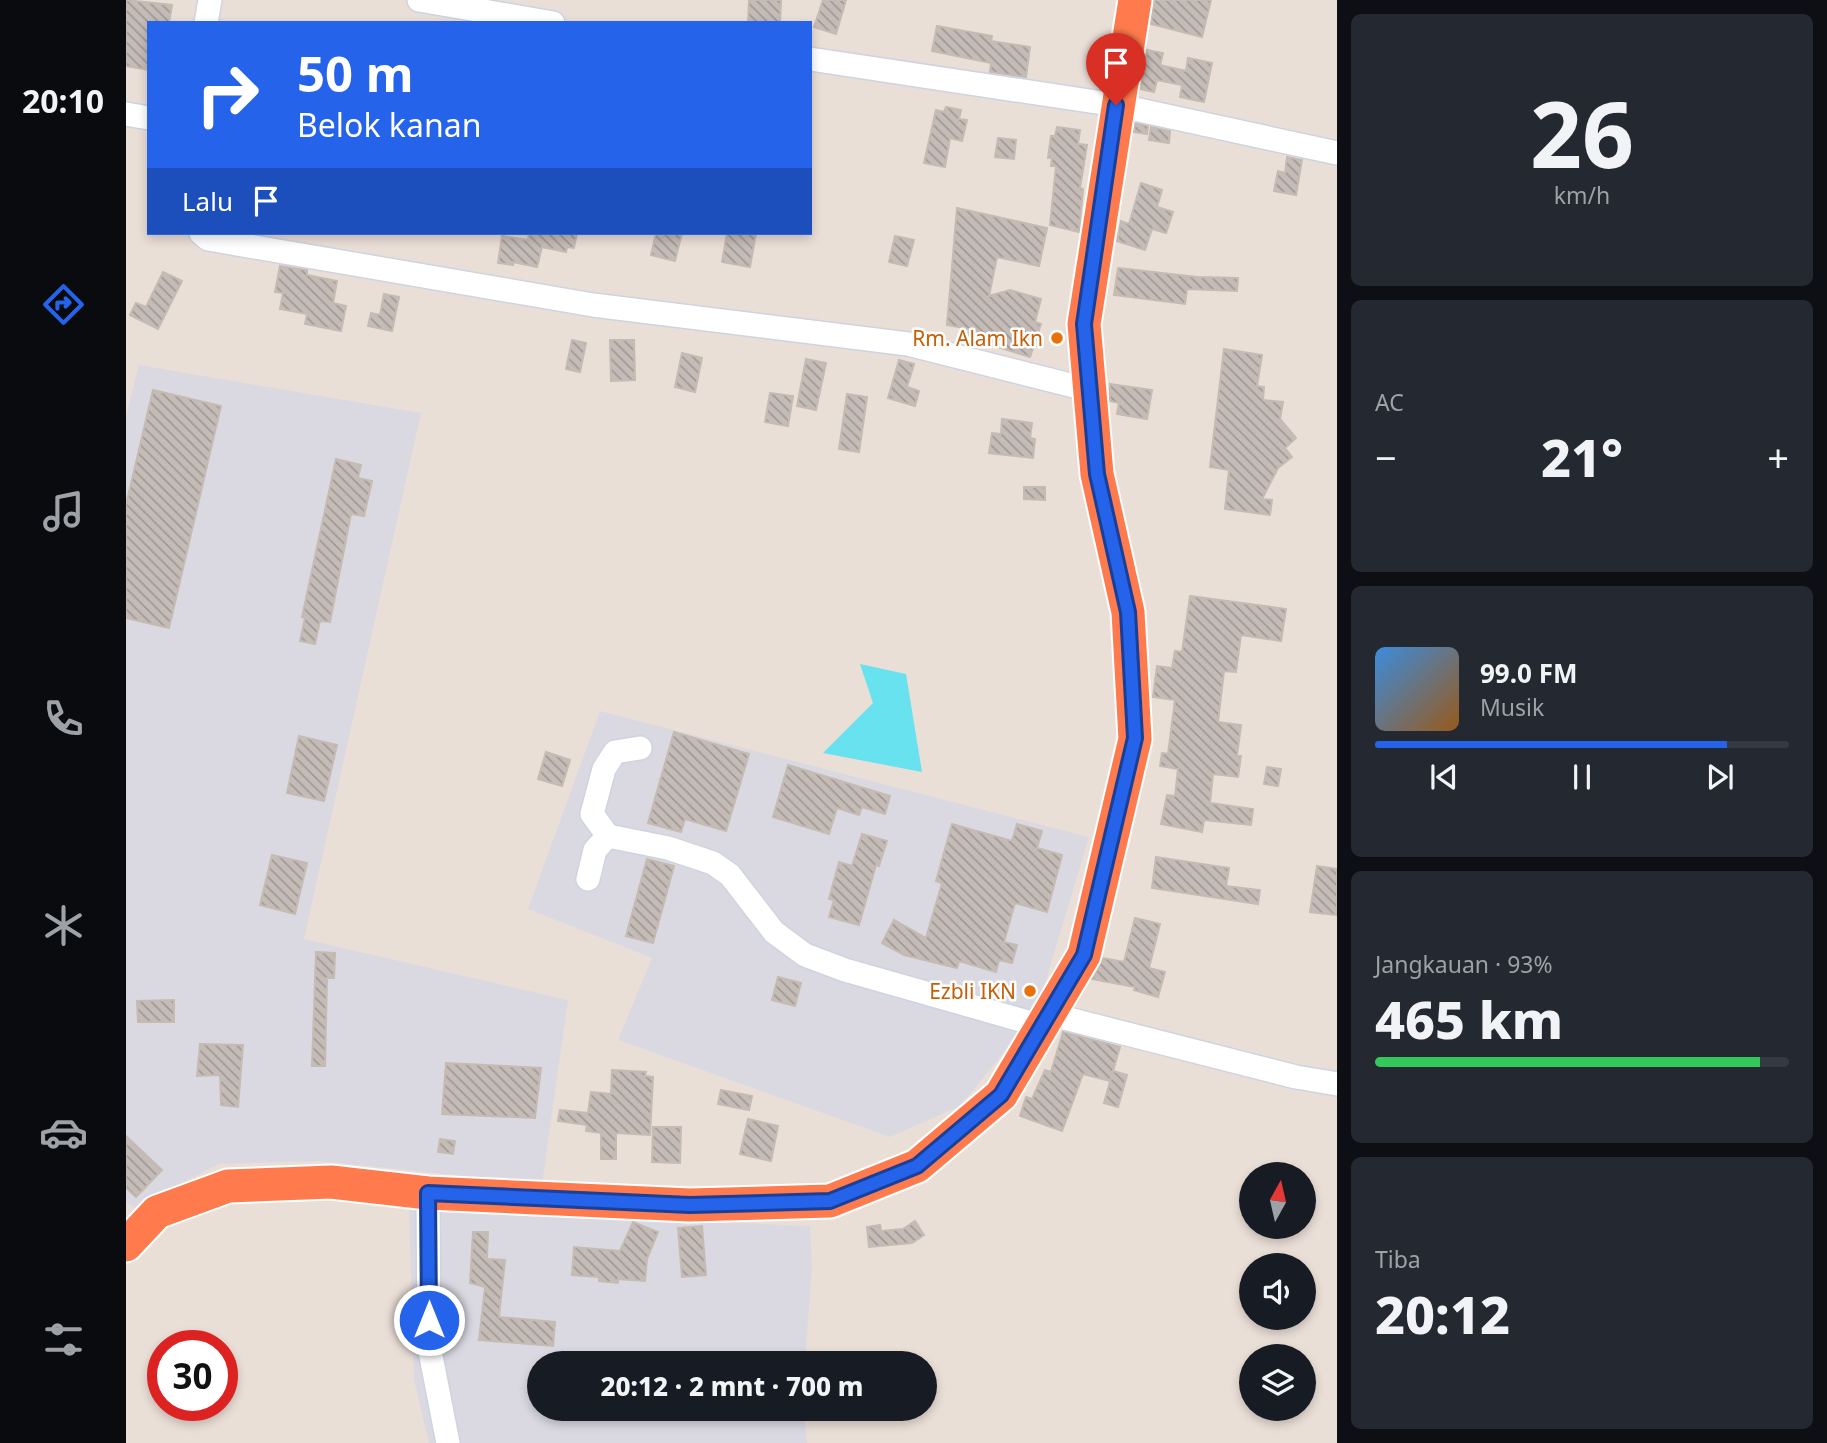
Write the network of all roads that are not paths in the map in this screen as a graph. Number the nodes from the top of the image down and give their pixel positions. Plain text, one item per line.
1 (210, 0) edge
2 (419, 0) edge
3 (1135, 0) edge
4 (206, 21) edge
5 (541, 21) edge
6 (812, 59) edge
7 (1116, 105) junction
8 (126, 114) edge
9 (147, 118) edge
10 (1337, 153) edge
11 (203, 235) edge
12 (1090, 390) junction
13 (640, 748) dead end
14 (608, 836) junction
15 (588, 879) dead end
16 (1045, 1020) junction
17 (1337, 1084) edge
18 (428, 1193) junction
19 (126, 1245) edge
20 (448, 1443) edge

1 - 4 street
2 - 5 street
3 - 7 highway
6 - 7 street
7 - 10 street
7 - 12 highway
8 - 9 street
11 - 12 street
12 - 16 highway
13 - 14 street
14 - 15 street
14 - 16 street
16 - 17 street
16 - 18 highway
18 - 19 highway
18 - 20 street

